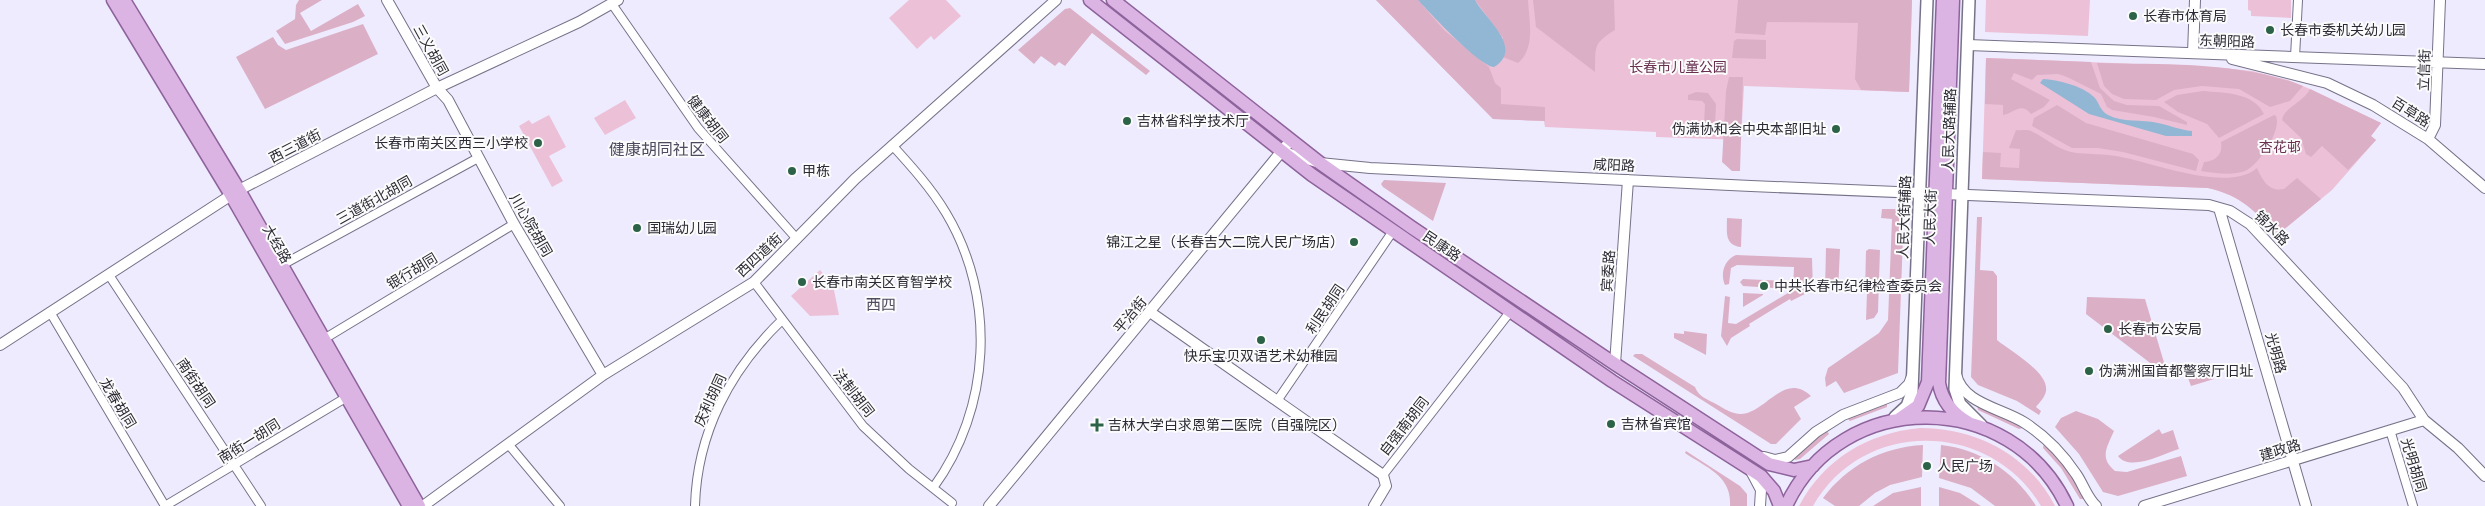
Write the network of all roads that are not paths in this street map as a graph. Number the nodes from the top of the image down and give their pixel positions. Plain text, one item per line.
1 (113, 0) edge
2 (124, 0) edge
3 (387, 0) edge
4 (1056, 0) edge
5 (1090, 0) edge
6 (1113, 0) edge
7 (1927, 0) edge
8 (1942, 0) edge
9 (1953, 0) edge
10 (1969, 0) edge
11 (2195, 0) edge
12 (2298, 0) edge
13 (2440, 0) edge
14 (615, 2) edge
15 (1968, 45) junction
16 (2193, 53) junction
17 (2214, 54) junction
18 (2295, 57) junction
19 (2438, 62) junction
20 (2485, 64) edge
21 (2311, 78) junction
22 (437, 88) junction
23 (2428, 139) junction
24 (1291, 140) junction
25 (892, 145) junction
26 (1282, 152) junction
27 (478, 158) junction
28 (1320, 163) junction
29 (1628, 180) junction
30 (2485, 188) edge
31 (235, 192) junction
32 (1920, 193) junction
33 (1941, 194) junction
34 (1962, 194) junction
35 (2219, 208) junction
36 (514, 224) junction
37 (1392, 231) junction
38 (797, 239) junction
39 (282, 265) junction
40 (109, 275) junction
41 (754, 282) junction
42 (50, 312) junction
43 (1150, 312) junction
44 (1510, 312) junction
45 (782, 320) junction
46 (324, 339) junction
47 (0, 345) edge
48 (1615, 364) junction
49 (1913, 370) junction
50 (1956, 371) junction
51 (603, 375) junction
52 (347, 397) junction
53 (1277, 401) junction
54 (1898, 420) junction
55 (2424, 420) junction
56 (1884, 423) junction
57 (1969, 423) junction
58 (1987, 429) junction
59 (2390, 430) junction
60 (509, 444) junction
61 (1755, 455) junction
62 (2293, 460) junction
63 (235, 464) junction
64 (1813, 466) junction
65 (1749, 468) junction
66 (1383, 475) junction
67 (2485, 476) edge
68 (933, 488) junction
69 (2066, 502) edge
70 (952, 503) dead end
71 (165, 506) edge
72 (261, 506) edge
73 (409, 506) edge
74 (419, 506) edge
75 (423, 506) edge
76 (560, 506) edge
77 (694, 506) edge
78 (989, 506) edge
79 (1374, 506) edge
80 (1760, 506) edge
81 (1780, 506) edge
82 (1786, 506) edge
83 (2077, 506) edge
84 (2096, 506) edge
85 (2144, 506) edge
86 (2306, 506) edge
87 (2413, 506) edge

1 - 31 main road, 大经路
2 - 31 main road, 大经路
3 - 22 street, 三义胡同
4 - 25 street, 西四道街
5 - 26 main road, 民康路
6 - 24 main road, 民康路
7 - 32 main road, 人民大街辅路
8 - 33 main road, 人民大街
9 - 33 main road, 人民大街
10 - 15 main road, 人民大路辅路
11 - 16 street
12 - 18 street
13 - 19 street, 立信街
14 - 22 street, 西三道街
14 - 38 street, 健康胡同
15 - 16 street, 东朝阳路
15 - 34 main road, 人民大路辅路
16 - 17 street, 东朝阳路
17 - 18 street, 东朝阳路
17 - 21 street, 百草路
18 - 19 street, 东朝阳路
18 - 21 street
19 - 20 street, 东朝阳路
19 - 23 street, 立信街
21 - 23 street, 百草路
22 - 27 street, 川心院胡同
22 - 31 street, 西三道街
23 - 30 street, 百草路
24 - 26 street, 平治街
24 - 28 main road, 民康路
25 - 38 street, 西四道街
25 - 68 street
26 - 28 street, 咸阳路
26 - 37 main road, 民康路
26 - 43 street, 平治街
27 - 36 street, 川心院胡同
27 - 39 street, 三道街北胡同
28 - 29 street, 咸阳路
28 - 48 main road, 民康路
29 - 32 street, 咸阳路
29 - 48 street, 宾委路
31 - 39 main road, 大经路
31 - 40 street, 西三道街
31 - 52 main road, 大经路
32 - 33 street, 咸阳路
32 - 49 main road, 人民大街辅路
33 - 34 street, 锦水路
33 - 54 main road, 人民大街
33 - 57 main road, 人民大街
34 - 35 street, 锦水路
34 - 50 main road, 人民大路辅路
35 - 55 street, 锦水路
35 - 62 street, 光明路
36 - 46 street, 银行胡同
36 - 51 street, 川心院胡同
37 - 44 main road, 民康路
37 - 53 street, 利民胡同
38 - 41 street, 西四道街
39 - 46 main road, 大经路
40 - 42 street, 西三道街
40 - 63 street, 南街胡同
41 - 45 street, 法制胡同
41 - 51 street, 西四道街
42 - 47 street, 西三道街
42 - 71 street, 龙春胡同
43 - 53 street, 自强南胡同
43 - 78 street, 平治街
44 - 65 main road, 民康路
44 - 66 street, 自强南胡同
45 - 68 street, 法制胡同
45 - 77 street, 庆利胡同
46 - 74 main road, 大经路
48 - 61 main road, 民康路
49 - 56 main road, 人民大街辅路
49 - 61 street
50 - 58 main road, 人民大路辅路
50 - 84 street
51 - 60 street, 西四道街
52 - 63 street, 南街一胡同
52 - 73 main road, 大经路
53 - 66 street, 自强南胡同
54 - 56 main road
54 - 57 main road
55 - 59 street, 建政路
55 - 67 street, 锦水路
56 - 64 main road
57 - 58 main road
58 - 69 main road
59 - 62 street, 建政路
59 - 87 street, 光明胡同
60 - 75 street, 西四道街
60 - 76 street
61 - 64 main road, 民康路
62 - 85 street, 建政路
62 - 86 street, 光明路
63 - 71 street, 南街一胡同
63 - 72 street, 南街胡同
64 - 82 main road
65 - 80 street
65 - 81 main road, 民康路
66 - 79 street
68 - 70 street, 法制胡同
69 - 83 street

